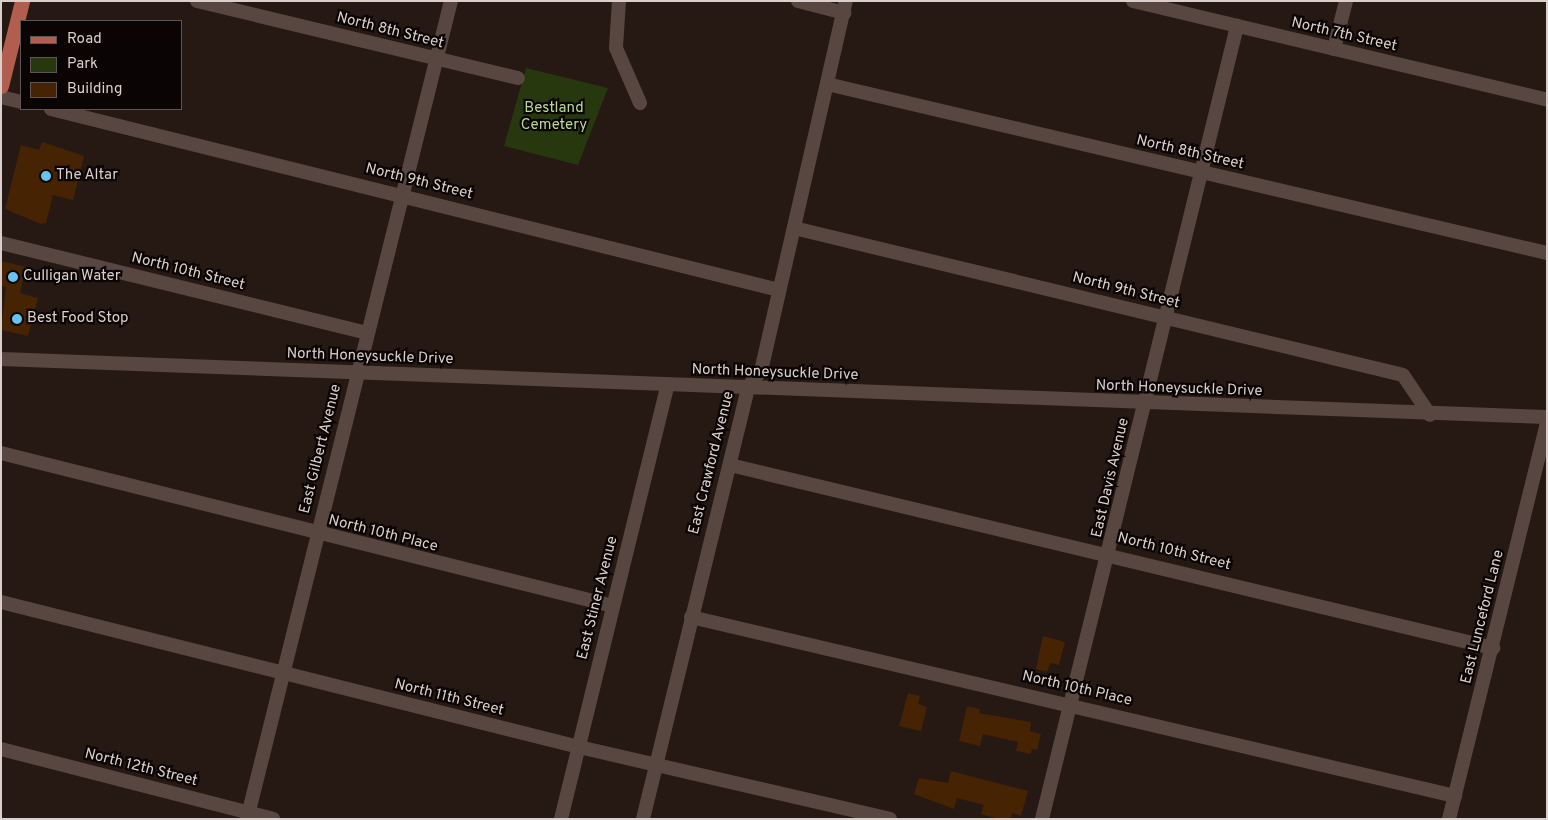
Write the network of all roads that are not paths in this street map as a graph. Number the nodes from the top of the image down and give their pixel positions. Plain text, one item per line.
1 (22, 1) edge
2 (197, 1) edge
3 (451, 1) edge
4 (619, 1) edge
5 (798, 1) edge
6 (1133, 1) edge
7 (1346, 1) edge
8 (845, 7) edge
9 (1237, 26) junction
10 (7, 37) edge
11 (1334, 49) junction
12 (436, 59) junction
13 (518, 78) dead end
14 (827, 84) junction
15 (1, 86) edge
16 (1, 97) edge
17 (1547, 100) edge
18 (20, 102) edge
19 (640, 104) dead end
20 (55, 110) edge
21 (1202, 172) junction
22 (401, 194) junction
23 (794, 228) junction
24 (1, 243) edge
25 (1547, 252) edge
26 (779, 290) junction
27 (1165, 317) junction
28 (367, 333) junction
29 (1, 359) edge
30 (357, 373) junction
31 (667, 386) junction
32 (748, 387) junction
33 (1145, 404) junction
34 (1430, 415) junction
35 (1547, 417) edge
36 (1547, 422) edge
37 (1, 453) edge
38 (730, 465) junction
39 (317, 535) junction
40 (1111, 553) junction
41 (1, 602) edge
42 (613, 606) junction
43 (691, 617) junction
44 (1493, 648) junction
45 (283, 674) junction
46 (1070, 704) junction
47 (579, 747) junction
48 (1, 749) edge
49 (655, 765) junction
50 (1455, 796) junction
51 (248, 816) edge
52 (273, 819) edge
53 (561, 819) edge
54 (643, 819) edge
55 (890, 819) edge
56 (1042, 819) edge
57 (1449, 819) edge

1 - 10 main road
2 - 12 street, North 8th Street
3 - 12 street, East Gilbert Avenue
4 - 19 street
5 - 8 street
6 - 9 street, North 7th Street
7 - 11 street
8 - 14 street, East Crawford Avenue
9 - 11 street, North 7th Street
9 - 21 street, East Davis Avenue
10 - 15 main road
11 - 17 street, North 7th Street
12 - 13 street, North 8th Street
12 - 22 street, East Gilbert Avenue
14 - 21 street, North 8th Street
14 - 23 street, East Crawford Avenue
16 - 18 street
20 - 22 street, North 9th Street
21 - 25 street, North 8th Street
21 - 27 street, East Davis Avenue
22 - 26 street, North 9th Street
22 - 28 street, East Gilbert Avenue
23 - 26 street, East Crawford Avenue
23 - 27 street, North 9th Street
24 - 28 street, North 10th Street
26 - 32 street, East Crawford Avenue
27 - 33 street, East Davis Avenue
27 - 34 street, North 9th Street
28 - 30 street, East Gilbert Avenue
29 - 30 street, North Honeysuckle Drive
30 - 31 street, North Honeysuckle Drive
30 - 39 street, East Gilbert Avenue
31 - 32 street, North Honeysuckle Drive
31 - 42 street, East Stiner Avenue
32 - 33 street, North Honeysuckle Drive
32 - 38 street, East Crawford Avenue
33 - 34 street, North Honeysuckle Drive
33 - 40 street, East Davis Avenue
34 - 35 street, North Honeysuckle Drive
36 - 44 street, East Lunceford Lane
37 - 39 street, North 10th Place
38 - 40 street, North 10th Street
38 - 43 street, East Crawford Avenue
39 - 42 street, North 10th Place
39 - 45 street, East Gilbert Avenue
40 - 44 street, North 10th Street
40 - 46 street, East Davis Avenue
41 - 45 street, North 11th Street
42 - 47 street, East Stiner Avenue
43 - 46 street, North 10th Place
43 - 49 street, East Crawford Avenue
44 - 50 street, East Lunceford Lane
45 - 47 street, North 11th Street
45 - 51 street, East Gilbert Avenue
46 - 50 street, North 10th Place
46 - 56 street, East Davis Avenue
47 - 49 street, North 11th Street
47 - 53 street, East Stiner Avenue
48 - 51 street, North 12th Street
49 - 54 street, East Crawford Avenue
49 - 55 street, North 11th Street
50 - 57 street, East Lunceford Lane
51 - 52 street, North 12th Street

